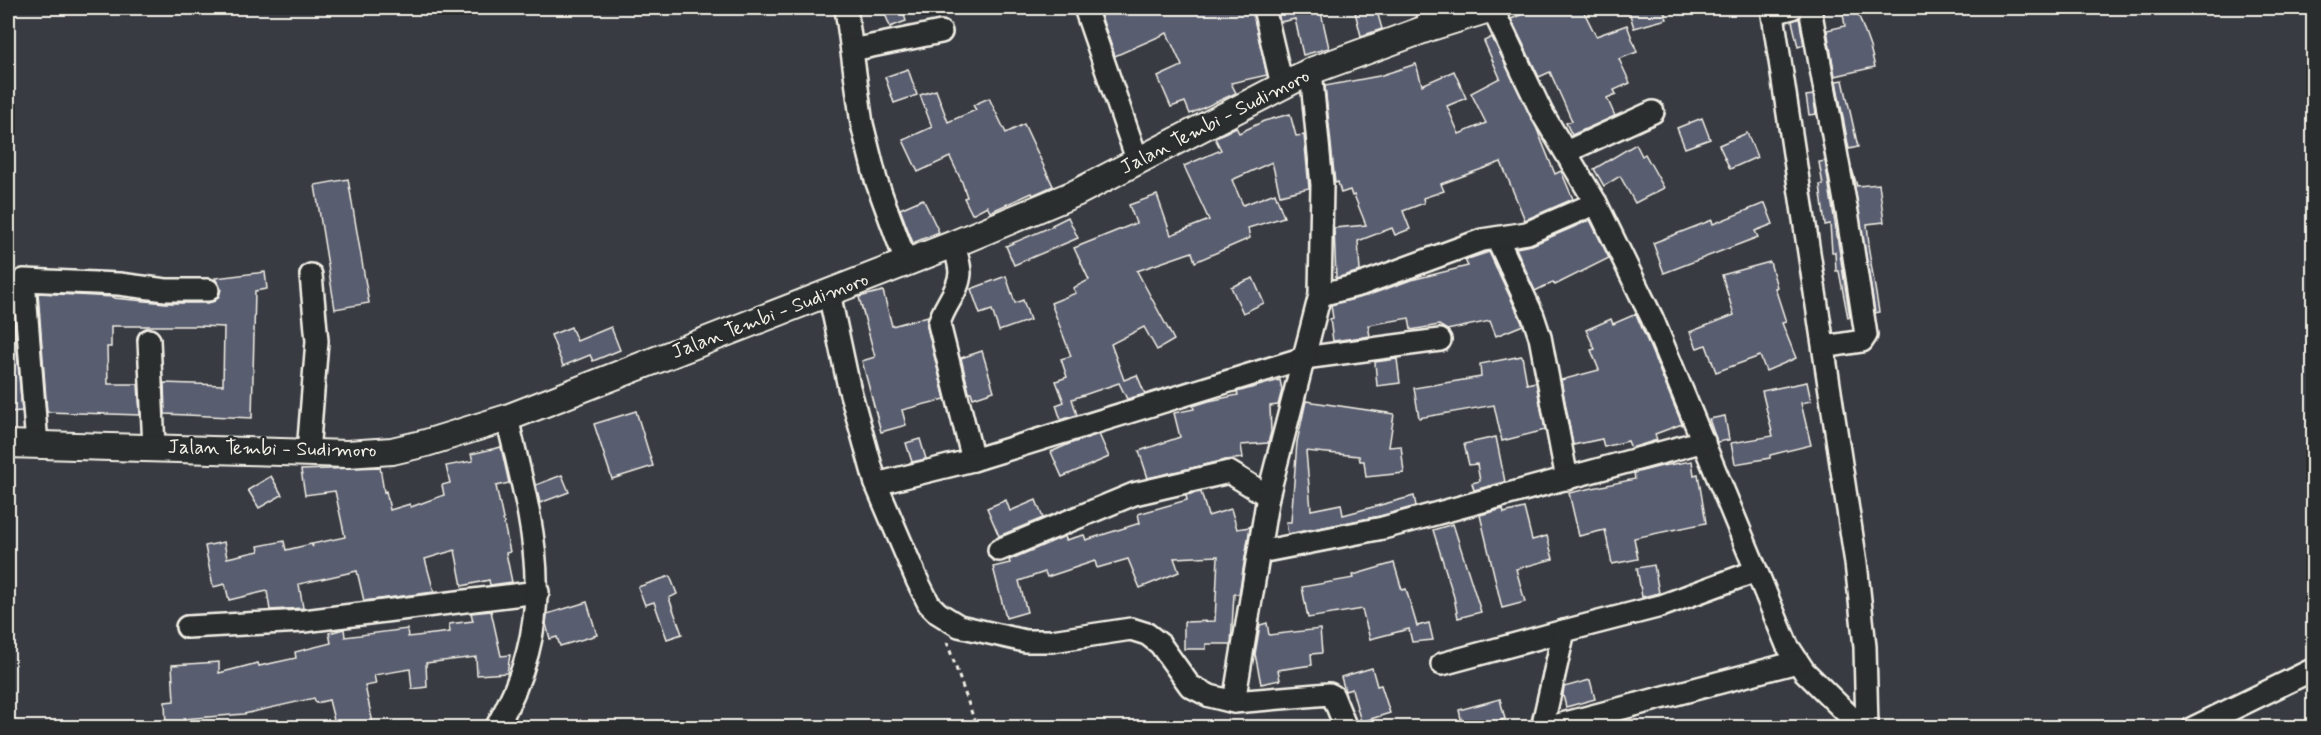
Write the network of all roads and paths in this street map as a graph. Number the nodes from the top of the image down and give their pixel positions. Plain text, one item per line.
1 (846, 8) edge
2 (1085, 8) edge
3 (1264, 8) edge
4 (1810, 8) edge
5 (1484, 9) edge
6 (1779, 9) edge
7 (1429, 17) edge
8 (941, 32) dead end
9 (852, 50) junction
10 (1311, 71) junction
11 (1282, 85) junction
12 (1653, 112) dead end
13 (1566, 152) junction
14 (1138, 162) junction
15 (1596, 203) junction
16 (1497, 238) junction
17 (954, 244) junction
18 (906, 262) junction
19 (311, 275) dead end
20 (208, 290) dead end
21 (829, 293) junction
22 (1320, 295) junction
23 (149, 340) dead end
24 (1440, 340) dead end
25 (1824, 347) junction
26 (1304, 358) junction
27 (507, 418) junction
28 (1704, 441) junction
29 (8, 444) edge
30 (37, 445) junction
31 (154, 447) junction
32 (303, 453) junction
33 (973, 460) junction
34 (1567, 478) junction
35 (876, 484) junction
36 (1268, 496) junction
37 (999, 550) dead end
38 (1260, 552) junction
39 (1756, 571) junction
40 (538, 592) junction
41 (187, 627) dead end
42 (1564, 631) junction
43 (945, 638) dead end
44 (1797, 662) junction
45 (1442, 664) dead end
46 (2313, 669) edge
47 (1234, 702) junction
48 (496, 728) edge
49 (977, 728) edge
50 (1346, 728) edge
51 (1545, 728) edge
52 (1862, 728) edge
53 (1867, 728) edge
54 (2193, 728) edge

1 - 9 street
2 - 14 street
3 - 11 street
4 - 25 street
5 - 7 main road, Jalan Tembi - Sudimoro
5 - 13 street
6 - 25 street
7 - 10 main road, Jalan Tembi - Sudimoro
8 - 9 street
9 - 18 street
10 - 11 main road, Jalan Tembi - Sudimoro
10 - 22 street
11 - 14 main road, Jalan Tembi - Sudimoro
12 - 13 street
13 - 15 street
14 - 17 main road, Jalan Tembi - Sudimoro
15 - 16 street
15 - 28 street
16 - 22 street
16 - 34 street
17 - 18 main road, Jalan Tembi - Sudimoro
17 - 33 street
18 - 21 main road, Jalan Tembi - Sudimoro
19 - 32 street
20 - 30 street
21 - 27 main road, Jalan Tembi - Sudimoro
21 - 35 street
22 - 26 street
23 - 31 street
24 - 26 street
25 - 53 street
26 - 33 street
26 - 36 street
27 - 32 main road, Jalan Tembi - Sudimoro
27 - 40 street
28 - 34 street
28 - 39 street
29 - 30 main road, Jalan Tembi - Sudimoro
30 - 31 main road, Jalan Tembi - Sudimoro
31 - 32 main road, Jalan Tembi - Sudimoro
33 - 35 street
34 - 38 street
35 - 47 street
36 - 37 street
36 - 38 street
38 - 47 street
39 - 42 street
39 - 44 street
40 - 41 street
40 - 48 street
42 - 45 street
42 - 51 street
43 - 49 path
44 - 51 street
44 - 52 street
46 - 54 street
47 - 50 street

